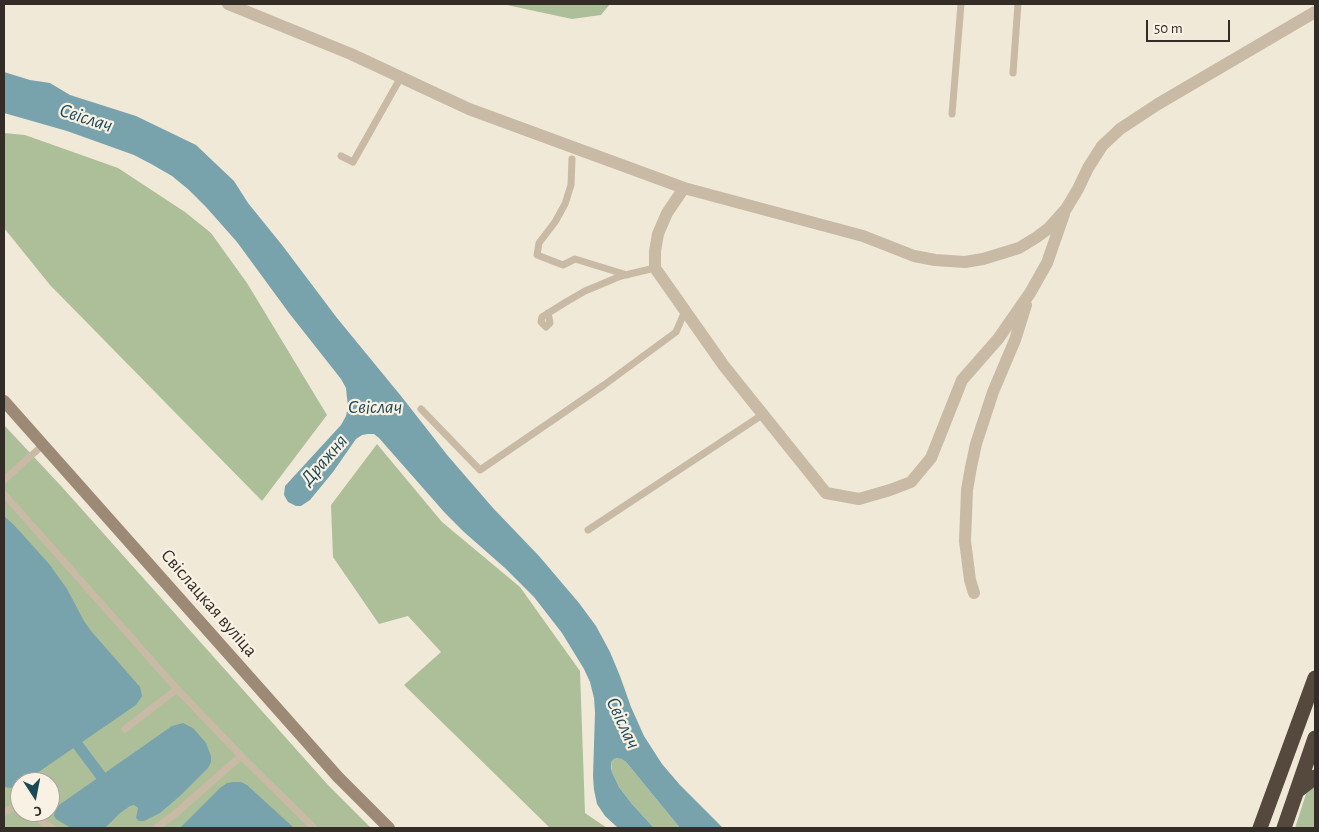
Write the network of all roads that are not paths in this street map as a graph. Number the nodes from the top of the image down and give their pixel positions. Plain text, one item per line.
1 (228, 4) edge
2 (961, 4) edge
3 (1018, 4) edge
4 (1315, 12) edge
5 (1013, 73) dead end
6 (401, 77) junction
7 (952, 114) dead end
8 (341, 156) dead end
9 (572, 159) dead end
10 (684, 188) junction
11 (1066, 209) junction
12 (655, 268) junction
13 (627, 275) junction
14 (1030, 293) junction
15 (685, 310) junction
16 (548, 313) dead end
17 (4, 401) edge
18 (421, 409) dead end
19 (762, 415) junction
20 (43, 445) junction
21 (4, 480) edge
22 (4, 494) edge
23 (588, 530) dead end
24 (974, 593) dead end
25 (1315, 678) edge
26 (176, 689) junction
27 (125, 729) dead end
28 (1315, 738) edge
29 (241, 756) junction
30 (1315, 777) edge
31 (1296, 792) junction
32 (156, 828) edge
33 (314, 828) edge
34 (389, 828) edge
35 (1260, 828) edge
36 (1284, 828) edge

1 - 6 street
2 - 7 lane
3 - 5 lane
4 - 11 street
6 - 8 lane
6 - 10 street
9 - 13 lane
10 - 11 street
10 - 12 street
11 - 14 street
12 - 13 lane
12 - 15 street
13 - 16 lane
14 - 19 street
14 - 24 street
15 - 18 lane
15 - 19 street
17 - 20 main road, Свіслацкая вуліца
19 - 23 lane
20 - 21 lane
20 - 34 main road, Свіслацкая вуліца
22 - 26 lane
25 - 35 highway
26 - 27 lane
26 - 29 lane
28 - 31 highway
29 - 32 lane
29 - 33 lane
30 - 31 highway
31 - 36 highway

